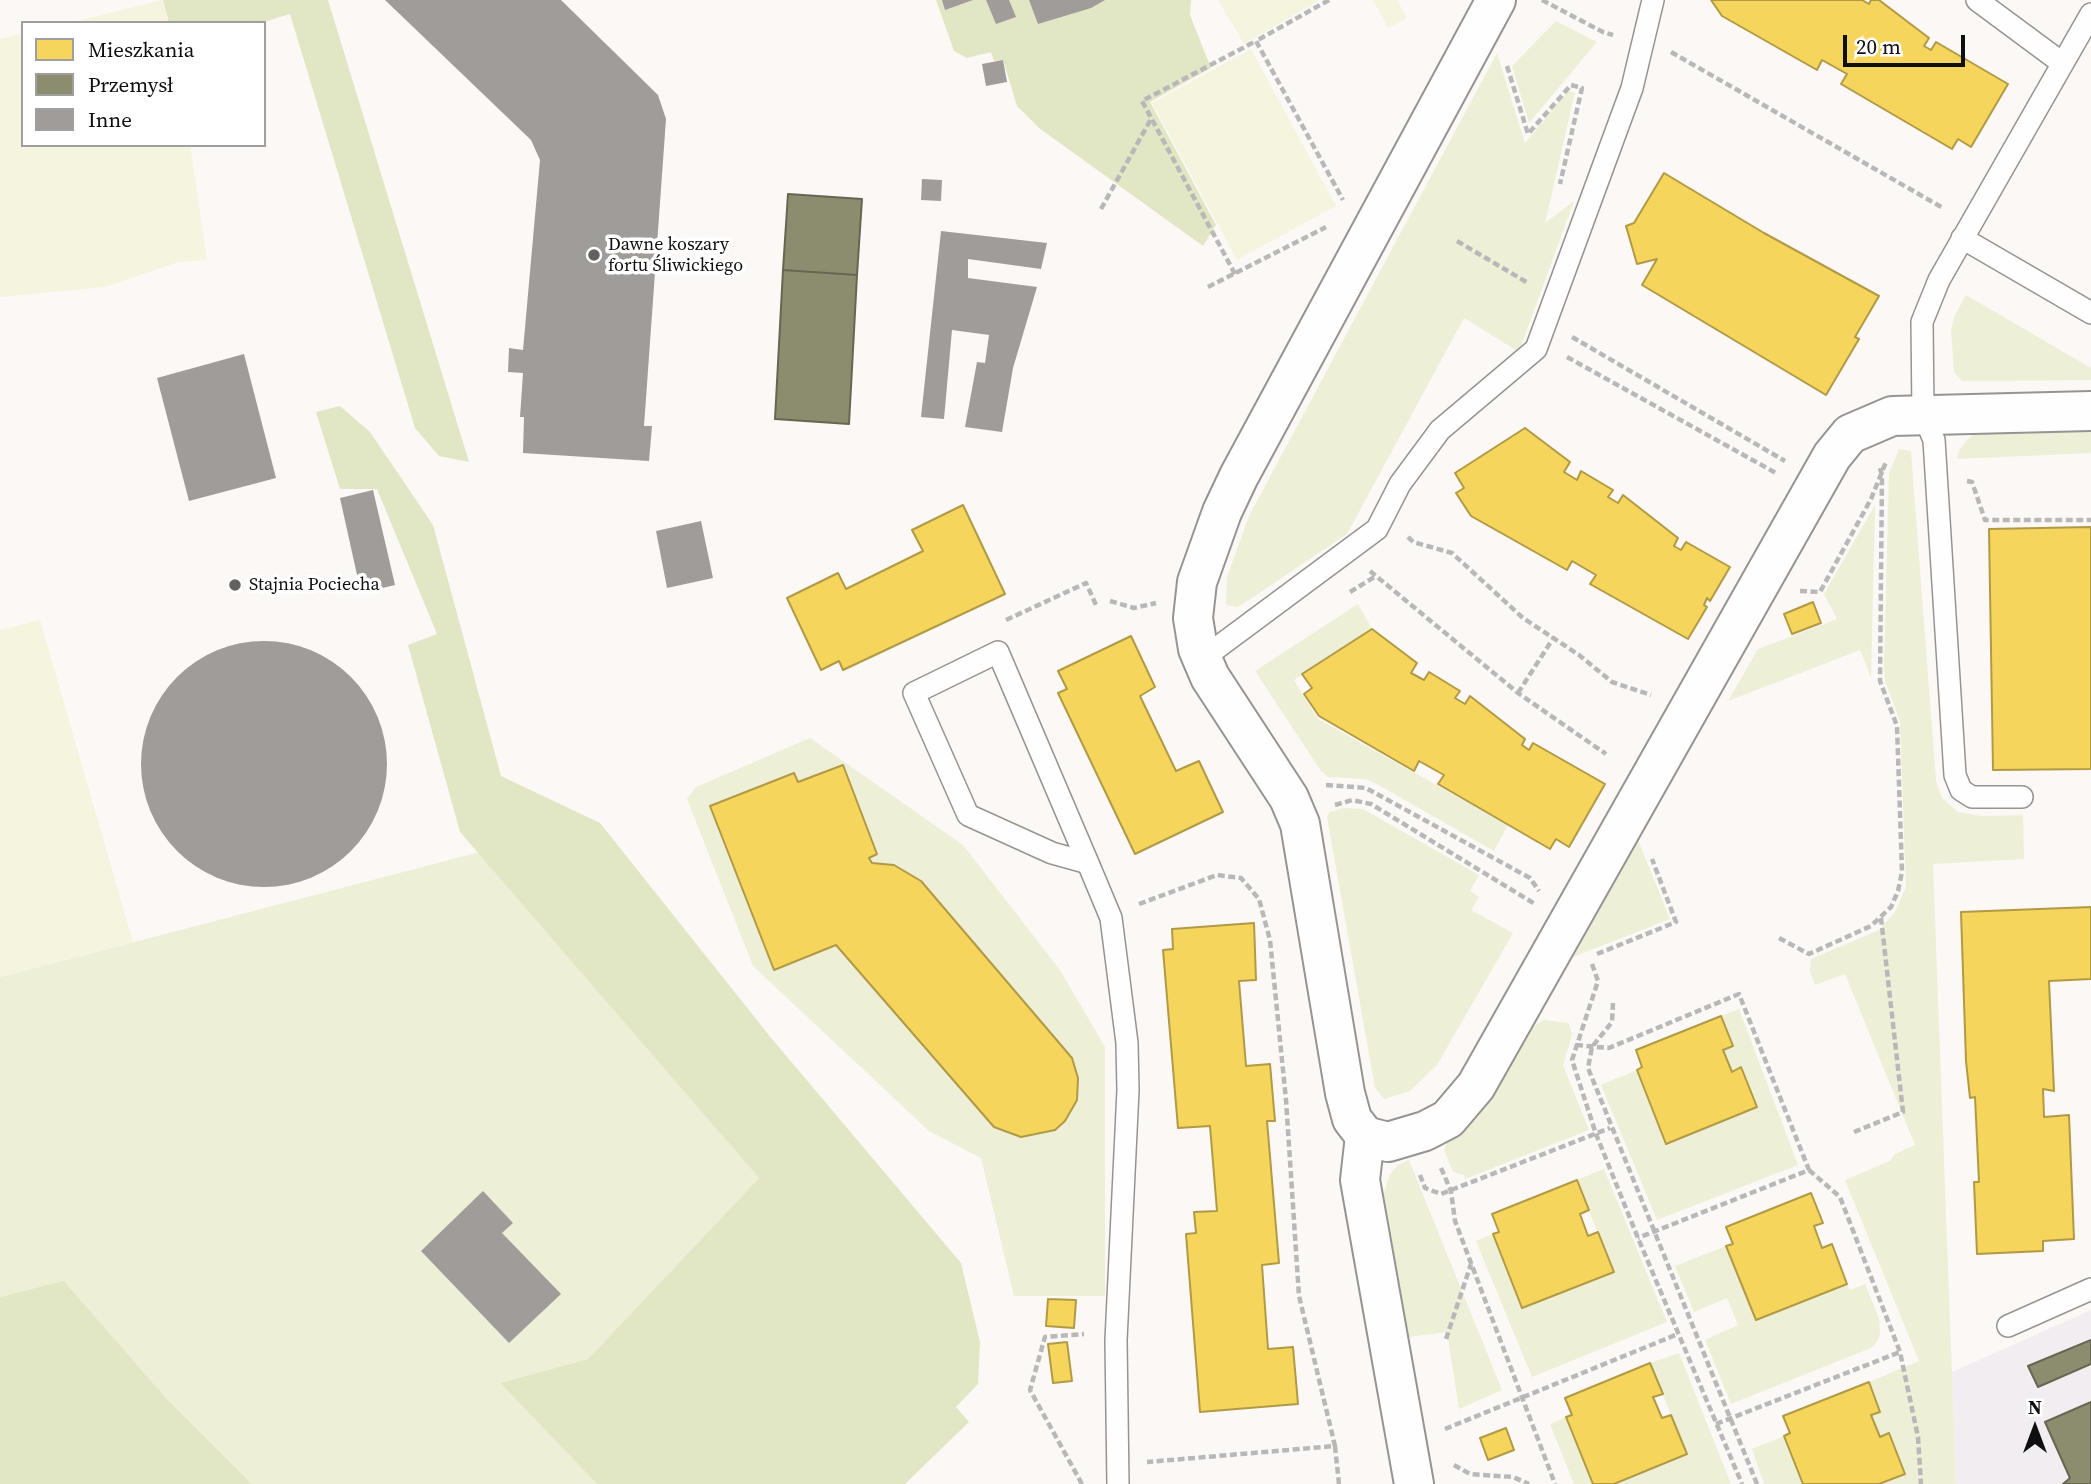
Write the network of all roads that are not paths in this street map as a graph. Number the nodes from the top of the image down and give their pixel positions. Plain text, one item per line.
1 (1496, 0) edge
2 (1653, 0) edge
3 (1977, 0) edge
4 (2091, 14) edge
5 (2062, 63) junction
6 (1962, 238) junction
7 (2091, 313) edge
8 (2091, 411) edge
9 (1929, 427) junction
10 (1202, 659) junction
11 (2022, 797) dead end
12 (1088, 863) junction
13 (1365, 1136) junction
14 (2091, 1289) edge
15 (2008, 1326) dead end
16 (1118, 1484) edge
17 (1414, 1484) edge

1 - 10 street
2 - 10 lane
3 - 5 lane
4 - 5 lane
5 - 6 lane
6 - 7 lane
6 - 9 lane
8 - 9 street
9 - 11 lane
9 - 13 street
10 - 13 street
12 - 12 lane
12 - 16 lane
13 - 17 street
14 - 15 lane

